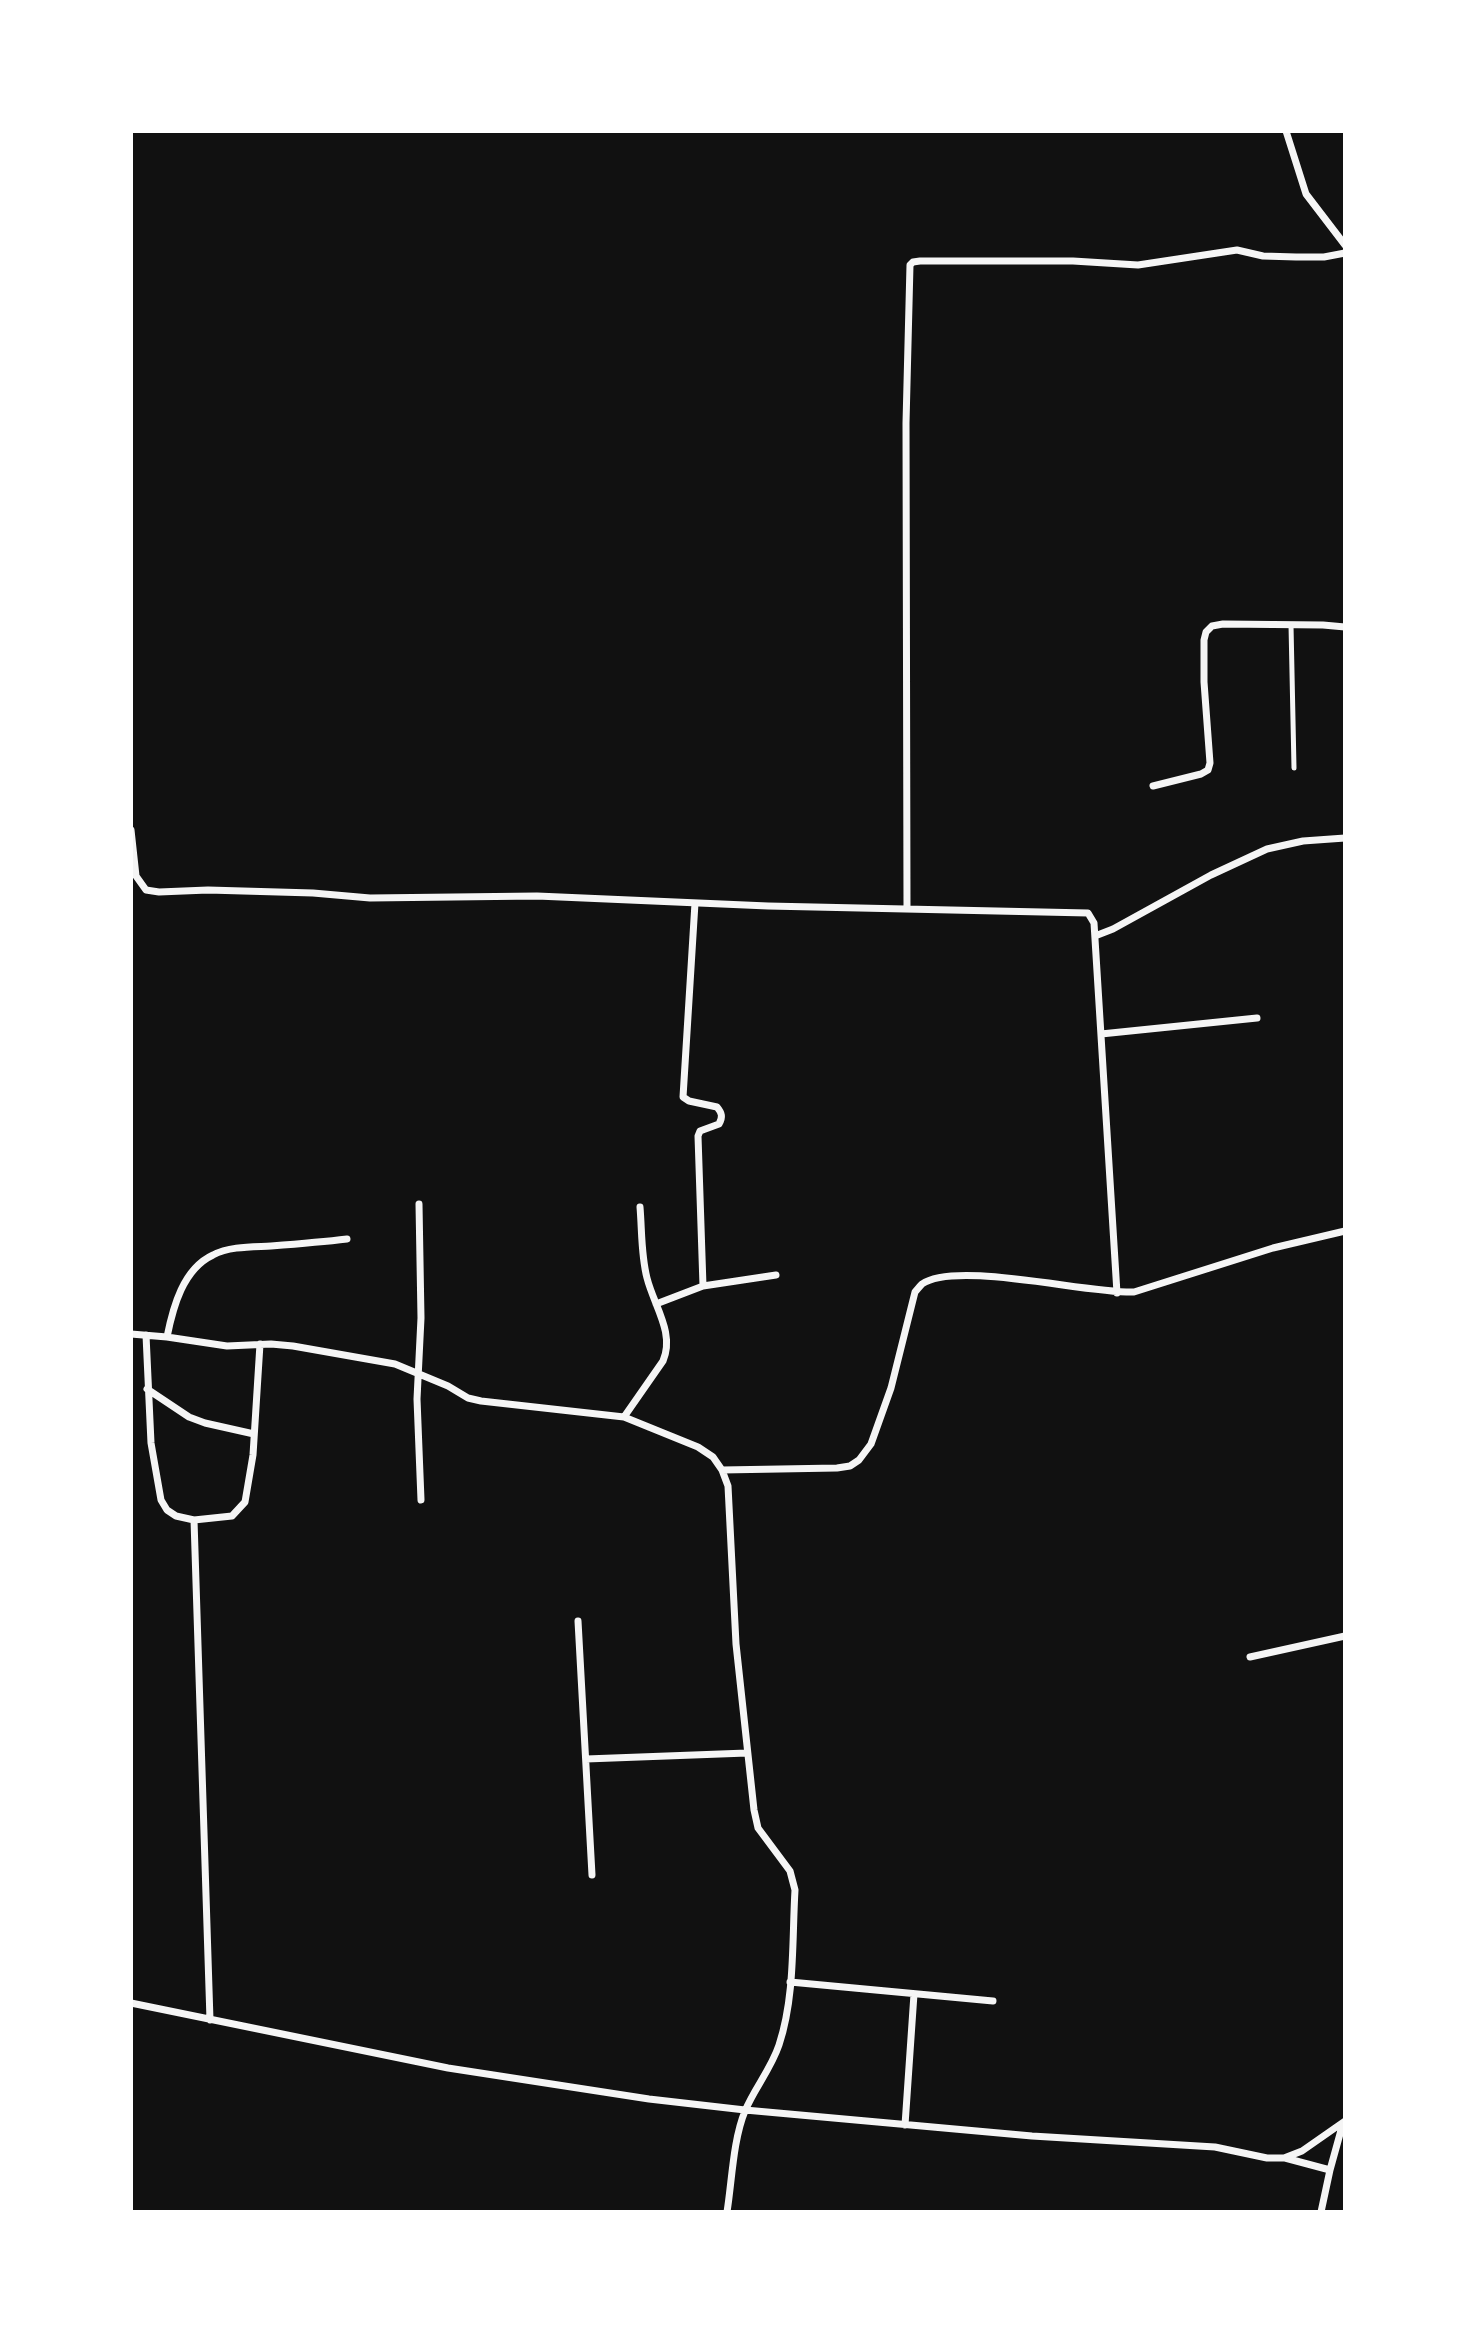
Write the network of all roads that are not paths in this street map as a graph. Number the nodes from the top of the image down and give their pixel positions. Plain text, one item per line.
1 (1286, 131) edge
2 (1345, 245) edge
3 (1345, 253) edge
4 (1291, 625) junction
5 (1345, 627) edge
6 (1294, 768) dead end
7 (1153, 786) dead end
8 (131, 830) edge
9 (1345, 838) edge
10 (695, 903) junction
11 (907, 908) junction
12 (1095, 936) junction
13 (1256, 1018) dead end
14 (1101, 1034) junction
15 (419, 1204) dead end
16 (640, 1207) dead end
17 (1345, 1231) edge
18 (346, 1239) dead end
19 (776, 1275) dead end
20 (703, 1286) junction
21 (1117, 1293) junction
22 (656, 1304) junction
23 (131, 1334) edge
24 (146, 1335) junction
25 (167, 1336) junction
26 (260, 1344) junction
27 (419, 1373) junction
28 (147, 1388) junction
29 (624, 1417) junction
30 (254, 1434) junction
31 (722, 1470) junction
32 (421, 1500) dead end
33 (194, 1520) junction
34 (578, 1621) dead end
35 (1345, 1636) edge
36 (1250, 1657) dead end
37 (747, 1753) junction
38 (586, 1759) junction
39 (592, 1875) dead end
40 (790, 1982) junction
41 (914, 1994) junction
42 (993, 2001) dead end
43 (131, 2003) edge
44 (210, 2020) junction
45 (745, 2110) junction
46 (1344, 2122) edge
47 (905, 2124) junction
48 (1284, 2158) junction
49 (1330, 2170) junction
50 (727, 2212) edge
51 (1321, 2212) edge

1 - 2 street
3 - 11 street
4 - 5 street
4 - 6 lane
4 - 7 street
8 - 10 street
9 - 12 street
10 - 11 street
10 - 20 street
11 - 12 street
12 - 14 street
13 - 14 street
14 - 21 street
15 - 27 street
16 - 22 street
17 - 21 street
18 - 25 street
19 - 20 street
20 - 22 street
21 - 31 street
22 - 29 street
23 - 24 street
24 - 25 street
24 - 28 street
25 - 26 street
26 - 27 street
26 - 30 street
27 - 29 street
27 - 32 street
28 - 30 street
28 - 33 street
29 - 31 street
30 - 33 street
31 - 37 street
33 - 44 street
34 - 38 street
35 - 36 street
37 - 38 street
37 - 40 street
38 - 39 street
40 - 41 street
40 - 45 street
41 - 42 street
41 - 47 street
43 - 44 street
44 - 45 street
45 - 47 street
45 - 50 street
46 - 48 street
46 - 49 street
47 - 48 street
48 - 49 street
49 - 51 street

